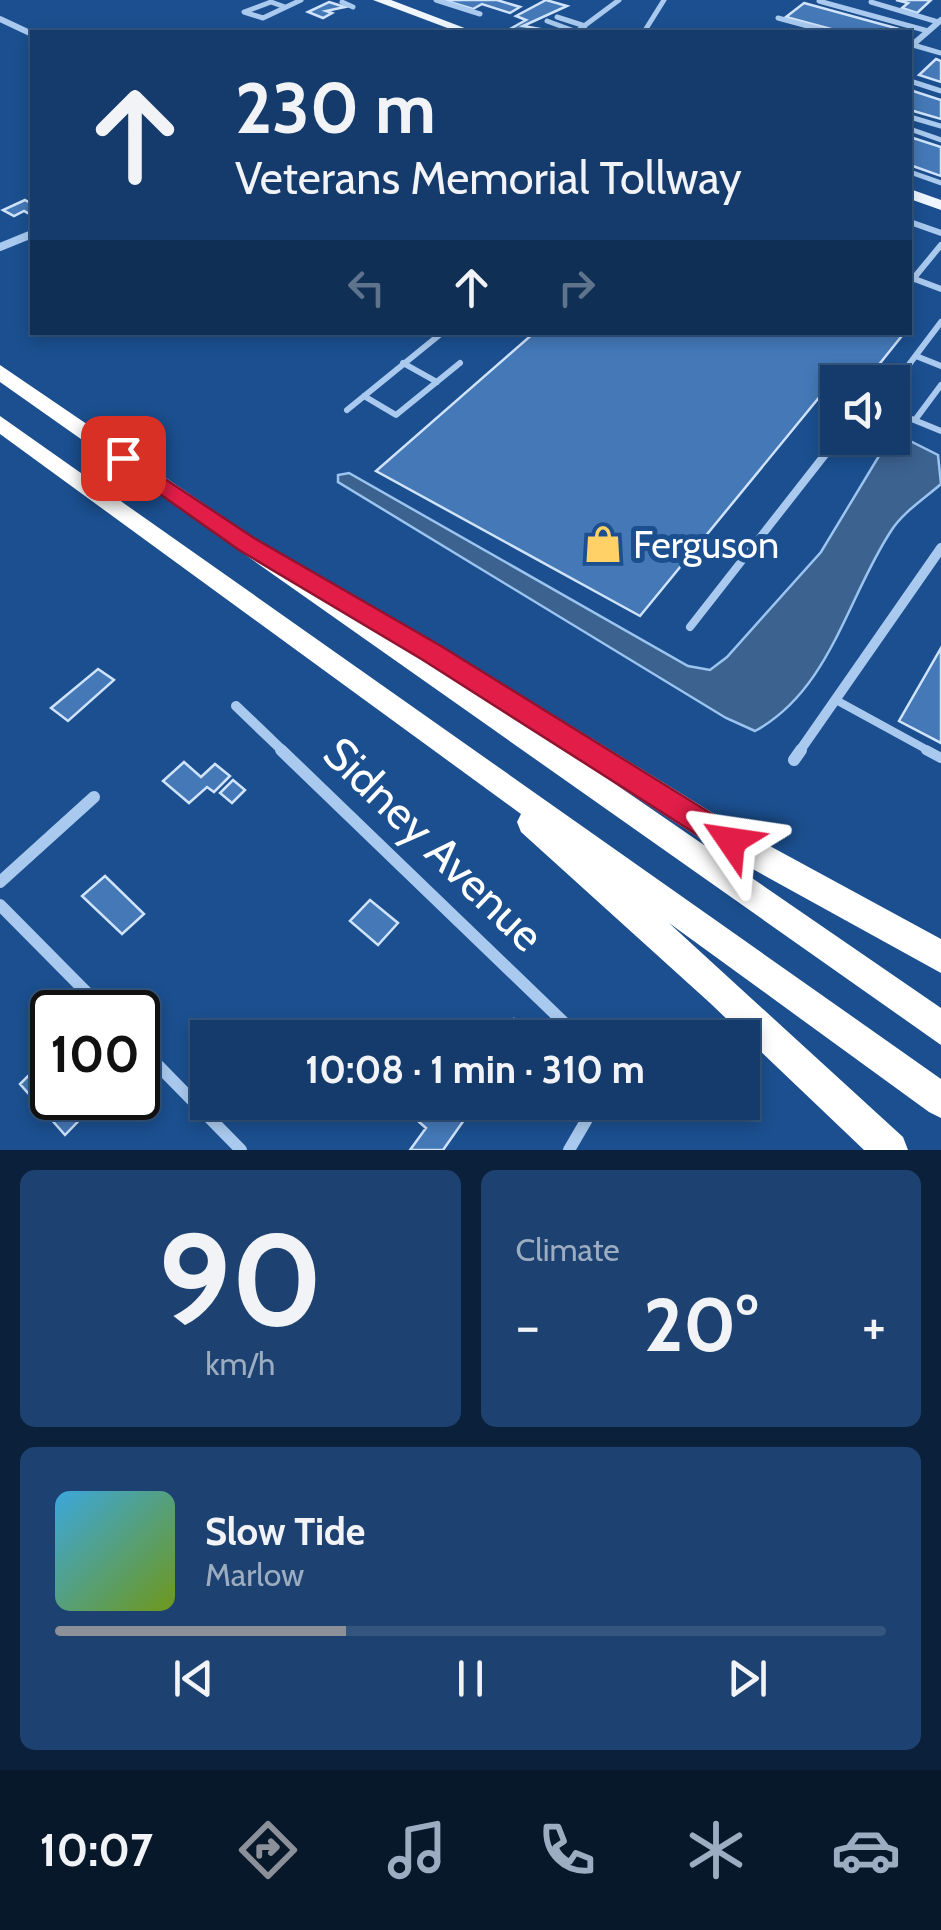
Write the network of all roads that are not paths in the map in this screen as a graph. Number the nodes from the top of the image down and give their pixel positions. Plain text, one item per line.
1 (301, 0) edge
2 (436, 0) edge
3 (619, 0) edge
4 (664, 0) edge
5 (341, 1) edge
6 (387, 1) edge
7 (819, 1) edge
8 (871, 2) edge
9 (354, 6) dead end
10 (285, 8) junction
11 (480, 14) dead end
12 (557, 16) dead end
13 (778, 18) dead end
14 (0, 19) edge
15 (547, 22) dead end
16 (939, 23) edge
17 (585, 26) junction
18 (464, 30) edge
19 (570, 30) edge
20 (579, 30) edge
21 (645, 30) edge
22 (823, 30) edge
23 (928, 31) junction
24 (30, 33) edge
25 (912, 45) edge
26 (912, 46) edge
27 (941, 53) edge
28 (912, 82) edge
29 (941, 90) edge
30 (912, 118) edge
31 (941, 126) edge
32 (912, 130) edge
33 (941, 140) edge
34 (912, 173) edge
35 (941, 183) edge
36 (912, 195) edge
37 (941, 205) edge
38 (912, 223) edge
39 (941, 233) edge
40 (30, 235) edge
41 (941, 244) edge
42 (0, 247) edge
43 (912, 277) edge
44 (912, 278) edge
45 (941, 289) edge
46 (941, 322) edge
47 (439, 335) edge
48 (916, 356) junction
49 (404, 364) junction
50 (460, 364) dead end
51 (909, 365) edge
52 (941, 366) edge
53 (0, 372) edge
54 (437, 382) junction
55 (941, 385) edge
56 (364, 396) junction
57 (347, 410) dead end
58 (910, 418) edge
59 (915, 420) junction
60 (0, 422) edge
61 (941, 431) edge
62 (825, 455) edge
63 (246, 544) junction
64 (941, 548) edge
65 (935, 568) edge
66 (690, 627) dead end
67 (836, 700) junction
68 (236, 706) dead end
69 (428, 728) junction
70 (941, 758) edge
71 (794, 760) dead end
72 (94, 797) dead end
73 (0, 882) edge
74 (0, 905) edge
75 (941, 957) edge
76 (84, 990) edge
77 (561, 1020) edge
78 (941, 1028) edge
79 (160, 1067) edge
80 (941, 1100) edge
81 (586, 1120) edge
82 (241, 1150) edge
83 (569, 1150) edge
84 (890, 1150) edge

1 - 10 lane
2 - 11 lane
3 - 17 lane
4 - 21 lane
5 - 9 lane
6 - 18 main road
7 - 23 lane
8 - 16 lane
10 - 10 lane
12 - 17 lane
13 - 22 lane
14 - 24 street
15 - 19 lane
16 - 23 street
17 - 20 lane
23 - 25 street
26 - 27 lane
28 - 29 lane
30 - 31 lane
32 - 33 lane
34 - 35 lane
36 - 37 main road
38 - 39 lane
40 - 42 street
41 - 43 lane
44 - 45 lane
46 - 48 lane
47 - 49 lane
48 - 51 lane
48 - 52 lane
49 - 54 lane
49 - 56 lane
50 - 54 lane
53 - 63 highway
54 - 56 lane
55 - 59 lane
56 - 57 lane
58 - 59 lane
59 - 61 lane
60 - 69 highway
62 - 66 lane
63 - 75 highway
63 - 78 highway
64 - 65 street
65 - 67 street
67 - 70 lane
67 - 71 street
68 - 77 street, Sidney Avenue
69 - 80 highway
69 - 84 highway
72 - 73 street
74 - 76 street
79 - 82 street
81 - 83 street

